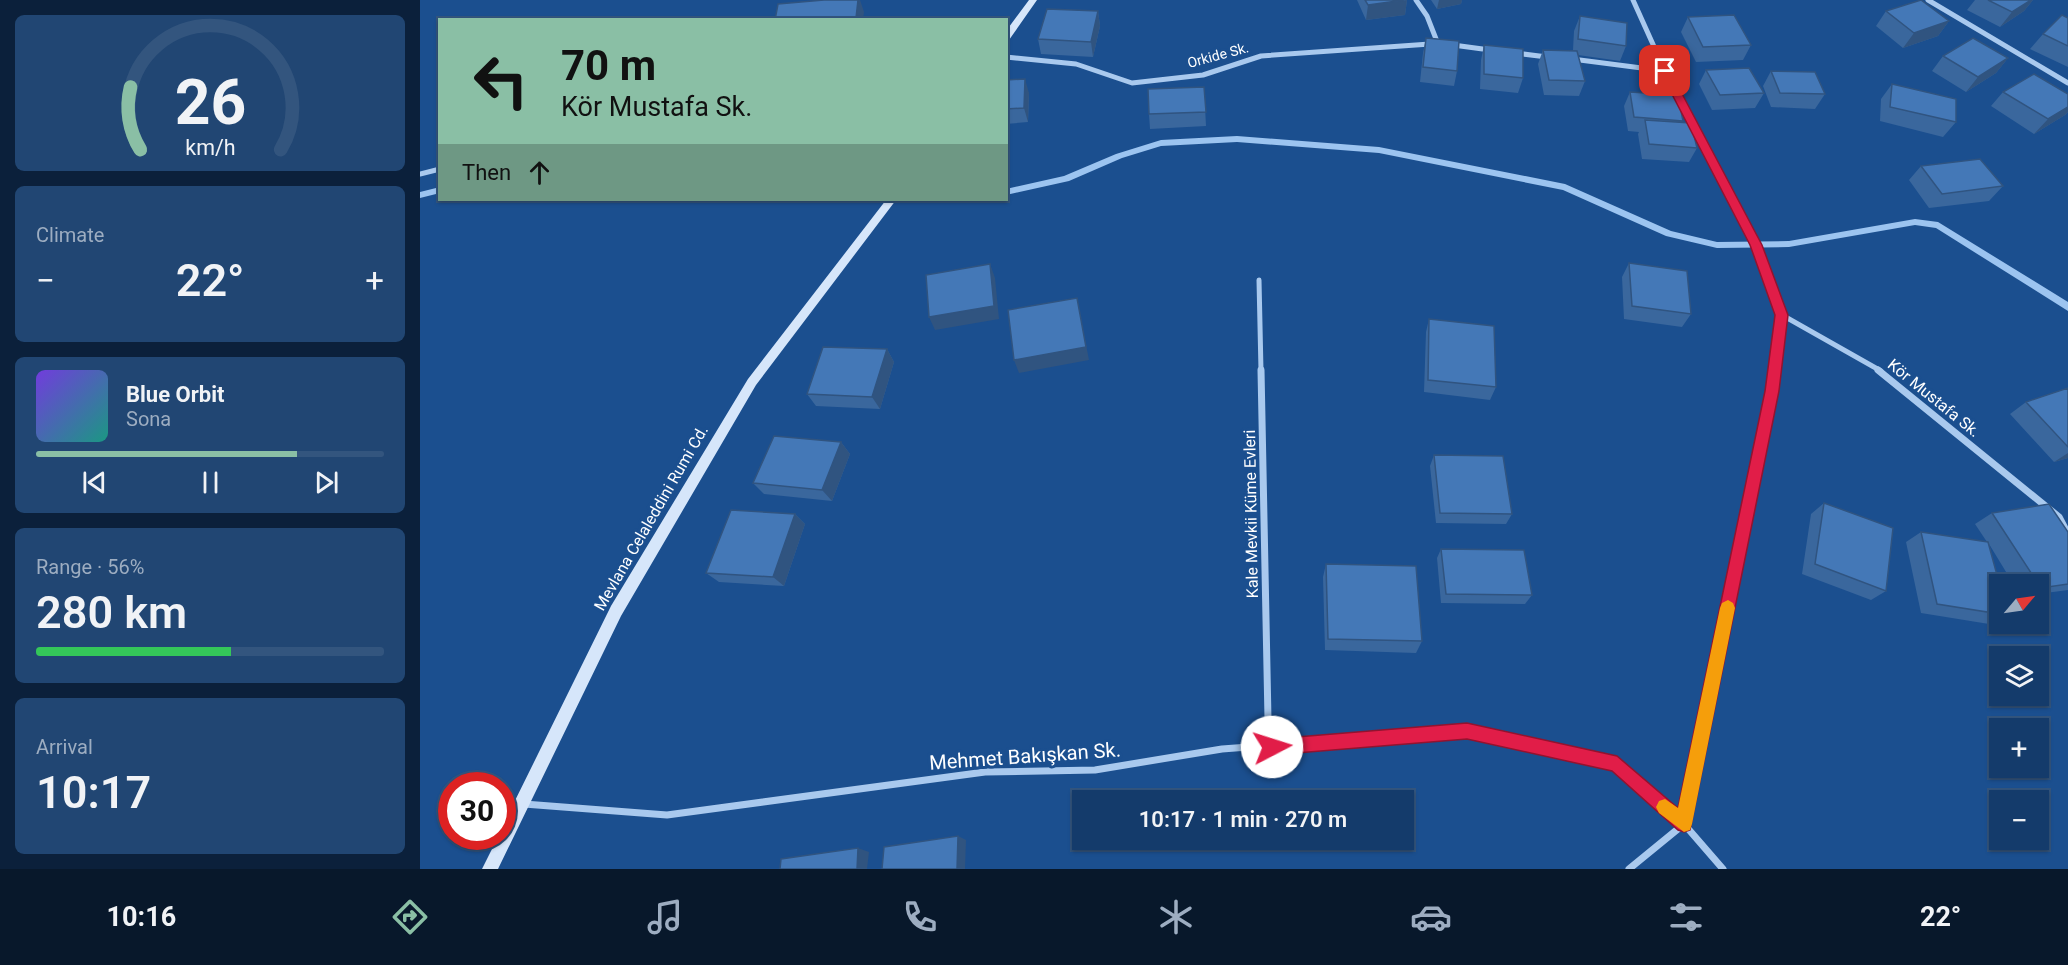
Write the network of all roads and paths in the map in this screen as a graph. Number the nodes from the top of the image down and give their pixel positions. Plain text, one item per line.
1 (1033, 0) edge
2 (1416, 0) edge
3 (1633, 0) edge
4 (1928, 0) edge
5 (1008, 35) edge
6 (1438, 44) junction
7 (1496, 51) edge
8 (1508, 52) edge
9 (1008, 57) edge
10 (1554, 57) edge
11 (1566, 59) edge
12 (1665, 71) junction
13 (2068, 83) edge
14 (438, 170) edge
15 (420, 174) edge
16 (887, 205) edge
17 (1259, 280) dead end
18 (1782, 315) junction
19 (2068, 534) edge
20 (1272, 747) junction
21 (524, 804) junction
22 (1684, 824) junction
23 (490, 869) edge
24 (1629, 869) edge
25 (1723, 869) edge

1 - 5 street
2 - 6 street
3 - 12 street
4 - 13 street
6 - 7 street, Orkide Sk.
6 - 9 street, Orkide Sk.
8 - 10 street
11 - 12 street
12 - 18 street
14 - 15 street
16 - 21 street, Mevlana Celaleddini Rumi Cd.
17 - 20 street, Kale Mevkii Küme Evleri
18 - 19 street, Kör Mustafa Sk.
18 - 22 street
20 - 21 street, Mehmet Bakışkan Sk.
20 - 22 street, Mehmet Bakışkan Sk.
21 - 23 street, Mevlana Celaleddini Rumi Cd.
22 - 24 street
22 - 25 street, Mehmet Bakışkan Sk.

